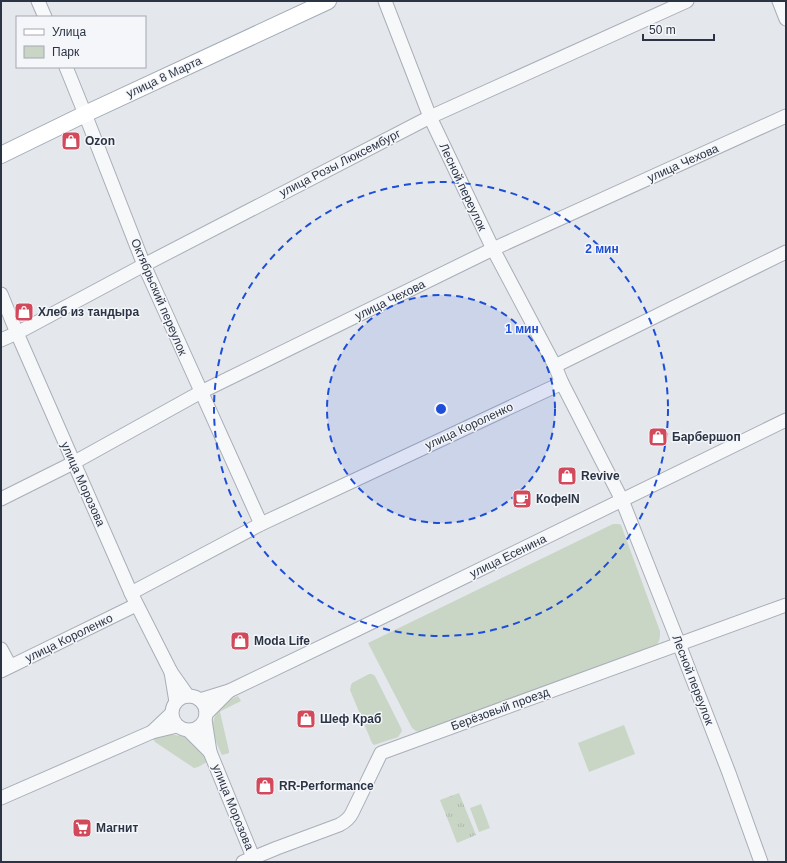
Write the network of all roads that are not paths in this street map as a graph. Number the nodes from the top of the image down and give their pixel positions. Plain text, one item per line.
1 (38, 1) edge
2 (328, 1) edge
3 (385, 1) edge
4 (687, 1) edge
5 (779, 1) edge
6 (45, 16) edge
7 (786, 19) edge
8 (66, 68) edge
9 (85, 114) junction
10 (786, 116) edge
11 (430, 117) junction
12 (1, 155) edge
13 (493, 249) junction
14 (786, 252) edge
15 (144, 265) junction
16 (1, 294) edge
17 (17, 333) junction
18 (1, 340) edge
19 (555, 366) junction
20 (562, 383) junction
21 (201, 392) junction
22 (786, 420) edge
23 (73, 463) junction
24 (1, 499) edge
25 (622, 500) junction
26 (261, 524) junction
27 (130, 593) junction
28 (136, 605) junction
29 (786, 605) edge
30 (679, 644) junction
31 (1, 649) edge
32 (5, 668) edge
33 (171, 672) junction
34 (230, 691) junction
35 (188, 696) junction
36 (200, 700) junction
37 (176, 702) junction
38 (171, 714) junction
39 (206, 717) junction
40 (176, 726) junction
41 (189, 731) junction
42 (152, 732) junction
43 (210, 752) junction
44 (1, 798) edge
45 (250, 861) edge
46 (761, 862) edge

1 - 6 street
2 - 9 main road, улица 8 Марта
3 - 11 street, Лесной переулок
4 - 11 street, улица Розы Люксембург
5 - 7 street
8 - 9 street, Октябрьский переулок
9 - 12 main road, улица 8 Марта
9 - 15 street, Октябрьский переулок
10 - 13 street, улица Чехова
11 - 13 street, Лесной переулок
11 - 15 street, улица Розы Люксембург
13 - 19 street, Лесной переулок
13 - 21 street, улица Чехова
14 - 19 street
15 - 17 street, улица Розы Люксембург
15 - 21 street, Октябрьский переулок
16 - 17 street, улица Морозова
17 - 18 street, улица Розы Люксембург
17 - 23 street, улица Морозова
19 - 20 street
20 - 25 street, Лесной переулок
20 - 26 street, улица Короленко
21 - 23 street, улица Чехова
21 - 26 street, Октябрьский переулок
22 - 25 street, улица Есенина
23 - 24 street, улица Чехова
23 - 27 street, улица Морозова
25 - 30 street, Лесной переулок
25 - 34 street, улица Есенина
26 - 27 street, улица Короленко
27 - 28 street, улица Морозова
28 - 32 street, улица Короленко
28 - 33 street, улица Морозова
29 - 30 street, Берёзовый проезд
30 - 45 street, Берёзовый проезд
30 - 46 street, Лесной переулок
31 - 32 street
33 - 35 street
33 - 37 street
34 - 36 street
34 - 39 street
35 - 36 street
35 - 37 street
36 - 39 street
37 - 38 street
38 - 40 street
38 - 42 street
39 - 41 street
39 - 43 street
40 - 41 street
40 - 42 street
41 - 43 street
42 - 44 street
43 - 45 street, улица Морозова

